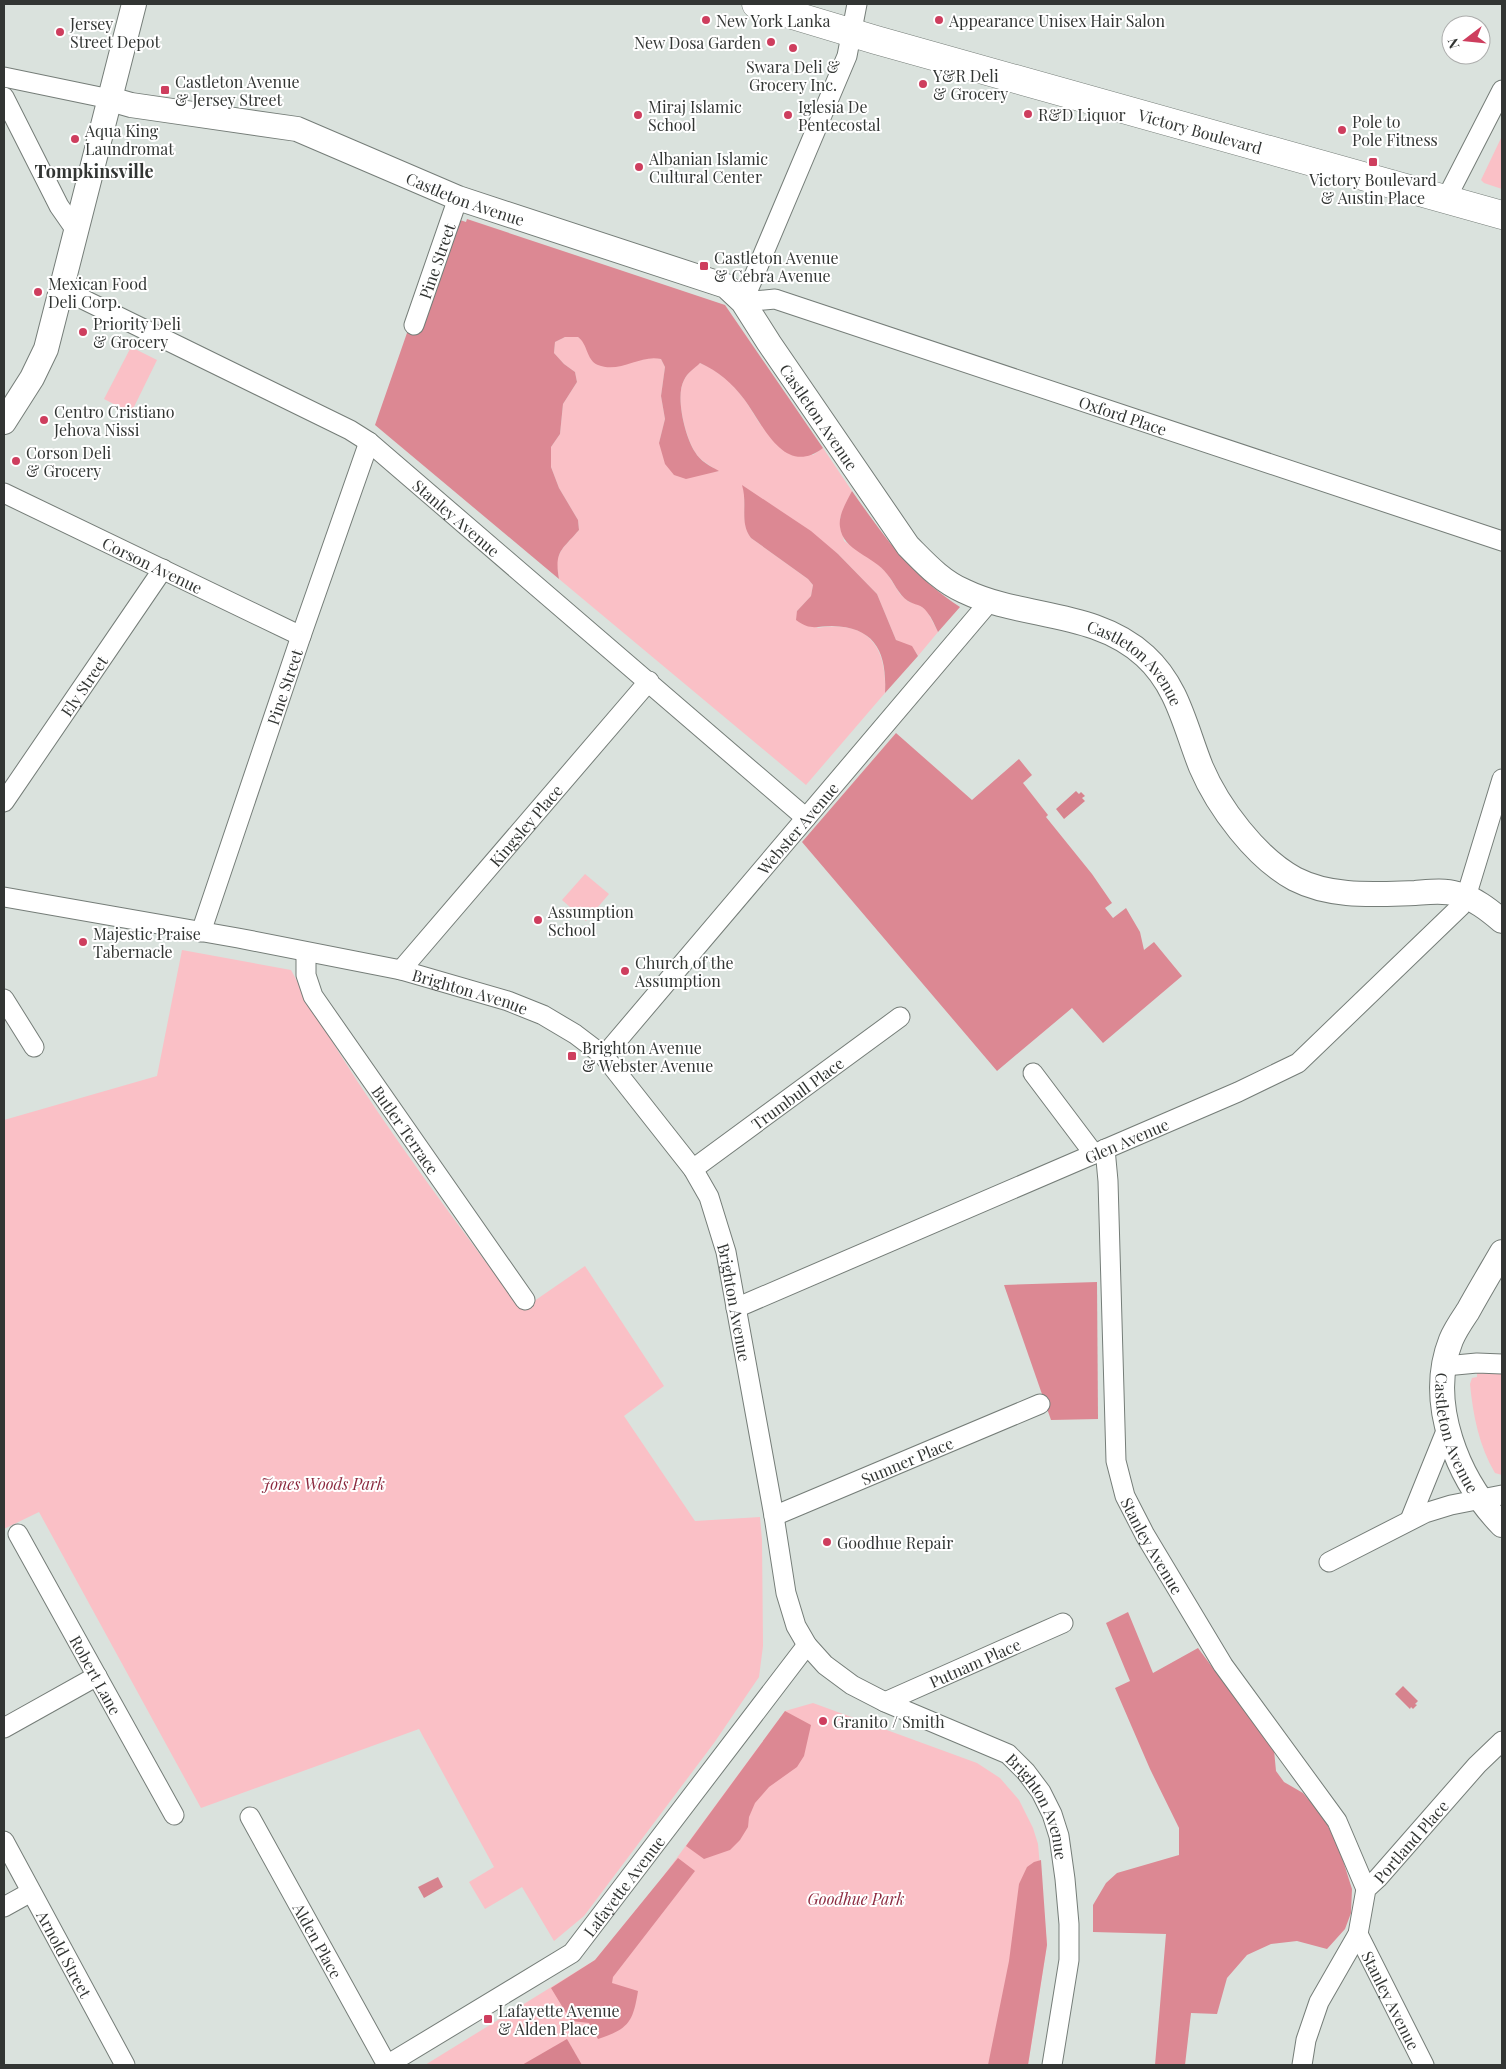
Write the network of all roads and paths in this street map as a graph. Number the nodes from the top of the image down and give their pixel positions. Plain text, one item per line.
1 (134, 4) edge
2 (756, 4) edge
3 (858, 4) edge
4 (853, 33) junction
5 (4, 77) edge
6 (1502, 90) edge
7 (4, 97) edge
8 (110, 99) junction
9 (458, 198) junction
10 (1446, 199) junction
11 (1502, 215) edge
12 (75, 230) junction
13 (60, 288) junction
14 (743, 302) junction
15 (414, 324) dead end
16 (4, 422) edge
17 (369, 442) junction
18 (4, 493) edge
19 (1502, 540) edge
20 (162, 569) junction
21 (990, 601) junction
22 (301, 636) junction
23 (649, 681) junction
24 (1502, 779) edge
25 (4, 802) edge
26 (806, 818) junction
27 (1494, 830) edge
28 (4, 897) edge
29 (1466, 897) junction
30 (1502, 921) edge
31 (201, 932) junction
32 (306, 952) junction
33 (401, 970) junction
34 (4, 999) edge
35 (900, 1017) dead end
36 (34, 1047) dead end
37 (604, 1056) junction
38 (1033, 1073) dead end
39 (1099, 1151) junction
40 (693, 1169) junction
41 (1502, 1252) edge
42 (525, 1300) dead end
43 (736, 1308) junction
44 (1502, 1364) edge
45 (1445, 1366) junction
46 (1040, 1404) dead end
47 (1448, 1426) junction
48 (1491, 1497) edge
49 (774, 1516) junction
50 (1410, 1520) junction
51 (1502, 1525) edge
52 (18, 1534) dead end
53 (1329, 1562) dead end
54 (1063, 1623) dead end
55 (807, 1646) junction
56 (97, 1676) junction
57 (885, 1702) junction
58 (4, 1728) edge
59 (1502, 1741) edge
60 (174, 1815) dead end
61 (250, 1817) dead end
62 (4, 1841) edge
63 (1366, 1889) junction
64 (31, 1892) junction
65 (4, 1907) edge
66 (1358, 1934) junction
67 (125, 2065) edge
68 (387, 2065) edge
69 (1052, 2065) edge
70 (1302, 2065) edge
71 (1424, 2065) edge

1 - 8 street
2 - 4 main road, Victory Boulevard
3 - 4 street
4 - 10 main road, Victory Boulevard
4 - 14 street
5 - 8 street, Castleton Avenue
6 - 10 street
7 - 12 street
8 - 9 street, Castleton Avenue
8 - 12 street
9 - 14 street, Castleton Avenue
9 - 15 street, Pine Street
10 - 11 main road, Victory Boulevard
12 - 13 street
13 - 16 street
13 - 17 street, Stanley Avenue
14 - 19 street, Oxford Place
14 - 21 street, Castleton Avenue
17 - 22 street, Pine Street
17 - 23 street, Stanley Avenue
18 - 20 street, Corson Avenue
20 - 22 street, Corson Avenue
20 - 25 street, Ely Street
21 - 26 street, Webster Avenue
21 - 29 street, Castleton Avenue
22 - 31 street, Pine Street
23 - 26 street, Stanley Avenue
23 - 33 street, Kingsley Place
24 - 27 street
26 - 37 street, Webster Avenue
27 - 29 street
28 - 31 street, Brighton Avenue
29 - 30 street, Castleton Avenue
29 - 39 street, Glen Avenue
31 - 32 street, Brighton Avenue
32 - 33 street, Brighton Avenue
32 - 42 street, Butler Terrace
33 - 37 street, Brighton Avenue
34 - 36 street
35 - 40 street, Trumbull Place
37 - 40 street, Brighton Avenue
38 - 39 street
39 - 43 street, Glen Avenue
39 - 63 street, Stanley Avenue
40 - 43 street, Brighton Avenue
41 - 45 street, Castleton Avenue
43 - 49 street, Brighton Avenue
44 - 45 street
45 - 47 street, Castleton Avenue
46 - 49 street, Sumner Place
47 - 48 street, Castleton Avenue
47 - 50 street
48 - 50 street
48 - 51 street, Castleton Avenue
49 - 55 street, Brighton Avenue
50 - 53 street
52 - 56 street, Robert Lane
54 - 57 street, Putnam Place
55 - 57 street, Brighton Avenue
55 - 68 street, Lafayette Avenue
56 - 58 street
56 - 60 street, Robert Lane
57 - 69 street, Brighton Avenue
59 - 63 street, Portland Place
61 - 68 street, Alden Place
62 - 64 street, Arnold Street
63 - 66 street, Portland Place
64 - 65 street
64 - 67 street, Arnold Street
66 - 70 street, Portland Place
66 - 71 street, Stanley Avenue

